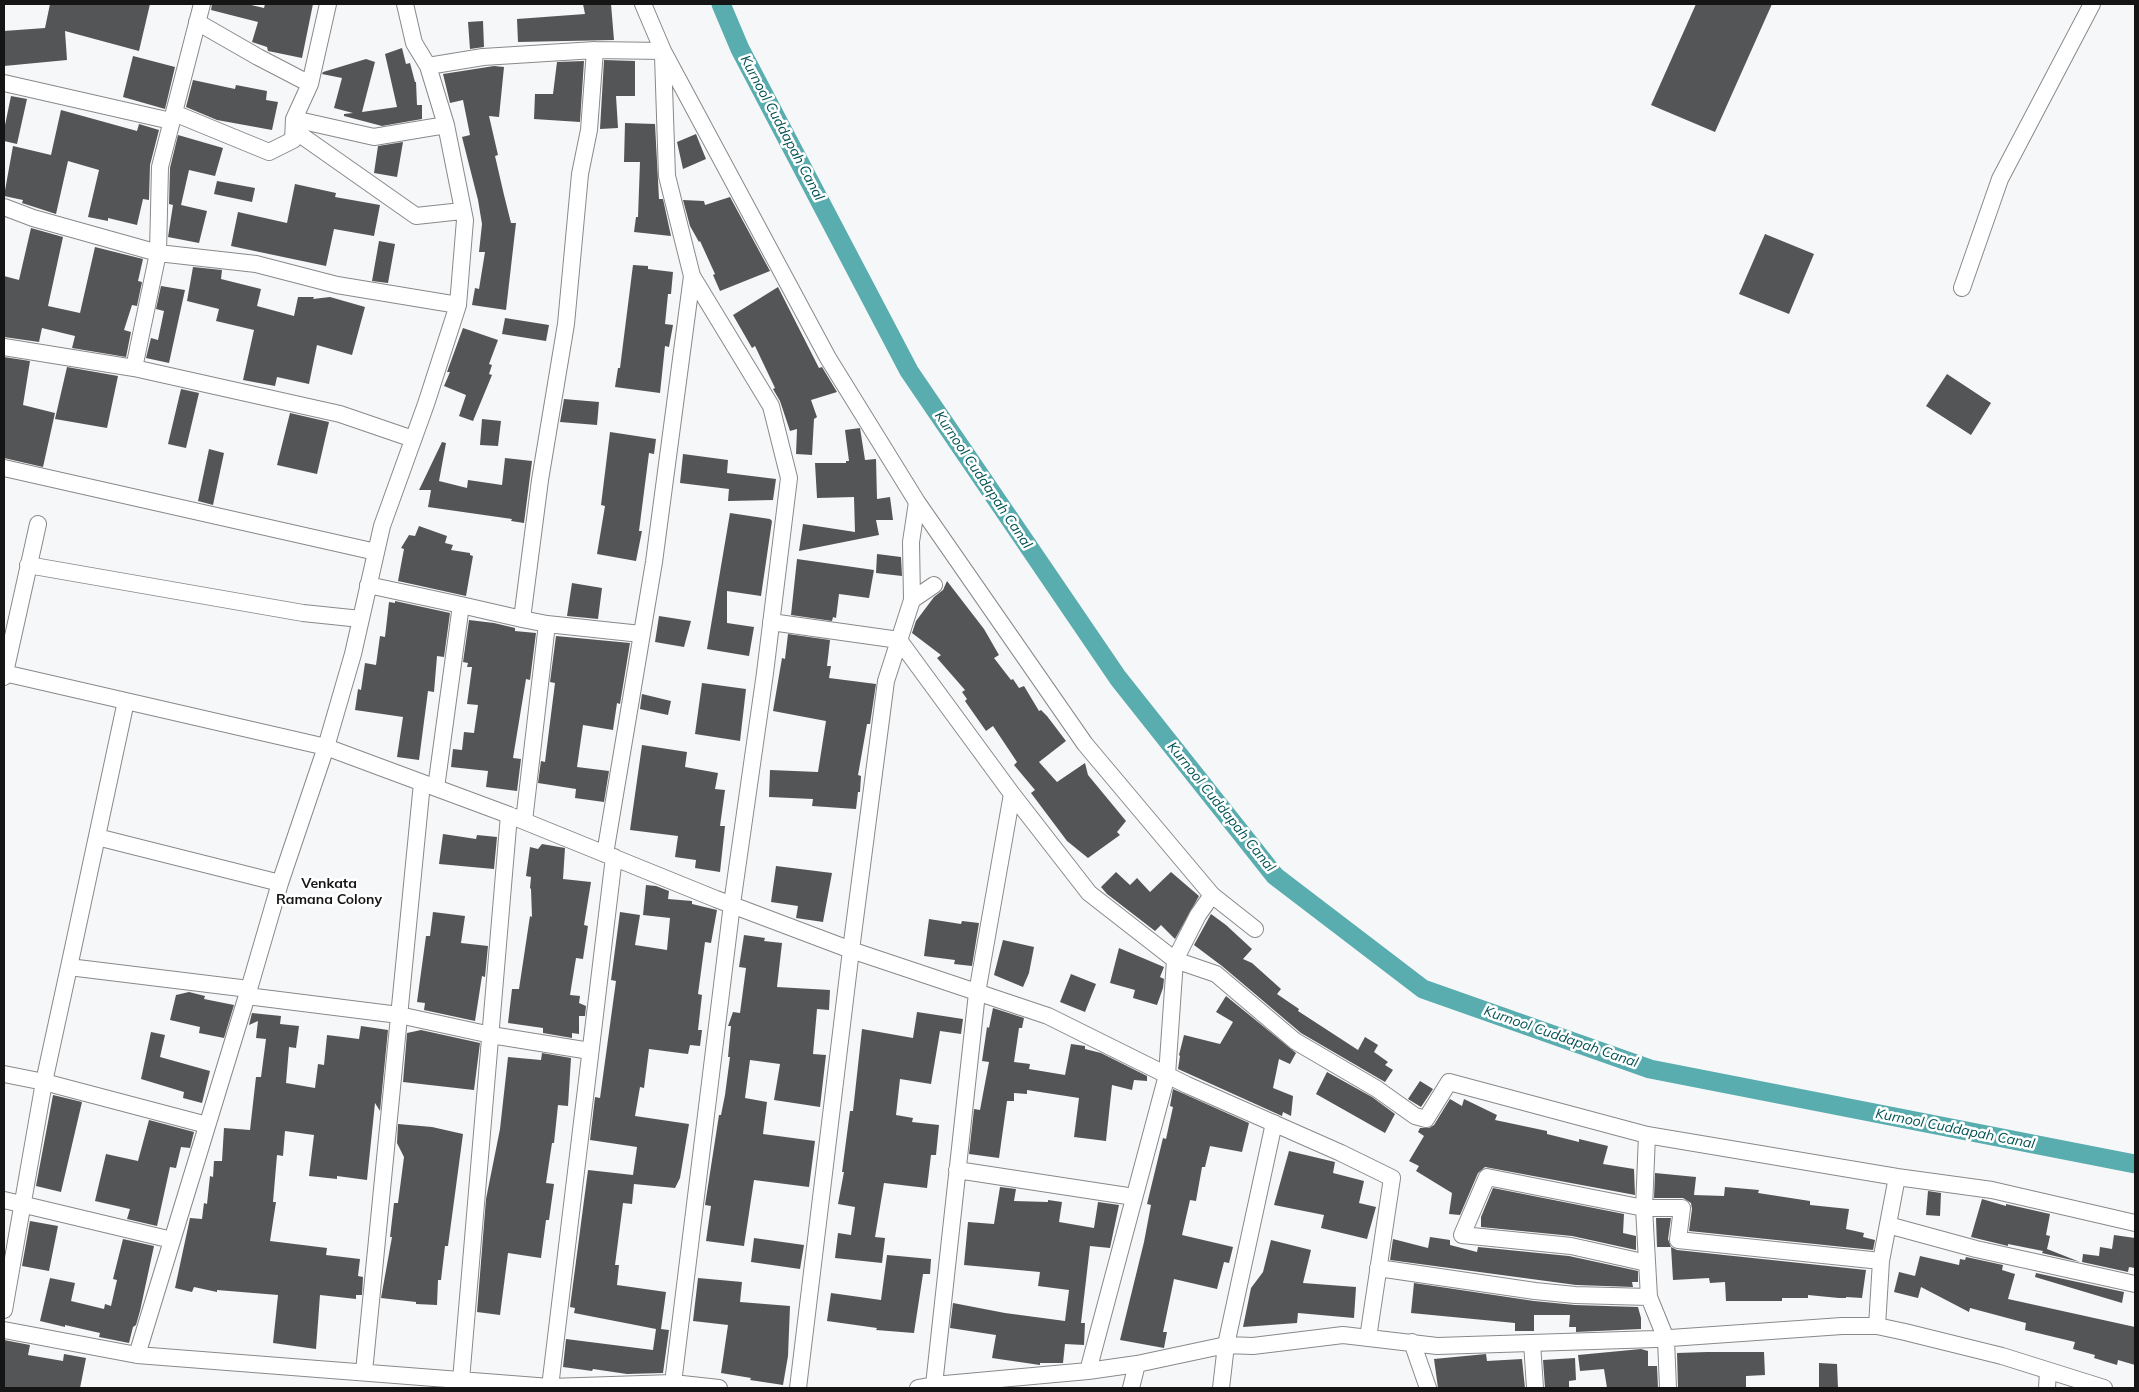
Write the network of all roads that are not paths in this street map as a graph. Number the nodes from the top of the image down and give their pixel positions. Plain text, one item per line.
1 (200, 4) edge
2 (328, 4) edge
3 (405, 4) edge
4 (643, 4) edge
5 (2092, 4) edge
6 (197, 22) junction
7 (595, 50) junction
8 (663, 51) junction
9 (428, 66) junction
10 (4, 83) edge
11 (310, 84) junction
12 (173, 117) junction
13 (294, 125) junction
14 (446, 125) junction
15 (4, 207) edge
16 (462, 211) junction
17 (158, 253) junction
18 (692, 276) junction
19 (1962, 288) dead end
20 (458, 305) junction
21 (4, 347) edge
22 (134, 368) junction
23 (413, 439) junction
24 (4, 468) edge
25 (916, 502) junction
26 (38, 524) dead end
27 (376, 552) junction
28 (28, 565) junction
29 (368, 585) junction
30 (934, 585) dead end
31 (912, 600) junction
32 (461, 605) junction
33 (361, 619) junction
34 (522, 619) junction
35 (771, 622) junction
36 (547, 624) junction
37 (641, 634) junction
38 (899, 640) junction
39 (4, 674) edge
40 (126, 701) junction
41 (326, 747) junction
42 (429, 785) junction
43 (1012, 794) junction
44 (516, 818) junction
45 (97, 837) junction
46 (609, 856) junction
47 (280, 882) junction
48 (1212, 895) junction
49 (732, 904) junction
50 (1255, 929) dead end
51 (851, 950) junction
52 (1175, 960) junction
53 (69, 967) junction
54 (248, 993) junction
55 (977, 993) junction
56 (399, 1015) junction
57 (491, 1036) junction
58 (590, 1051) junction
59 (4, 1074) edge
60 (1167, 1075) junction
61 (44, 1082) junction
62 (1274, 1123) junction
63 (208, 1125) junction
64 (1647, 1135) junction
65 (958, 1170) junction
66 (1897, 1177) junction
67 (1134, 1197) junction
68 (4, 1200) edge
69 (23, 1204) junction
70 (1644, 1208) junction
71 (2135, 1223) edge
72 (1888, 1225) junction
73 (172, 1240) junction
74 (1881, 1261) junction
75 (1647, 1263) junction
76 (1378, 1268) junction
77 (2135, 1284) edge
78 (1649, 1296) junction
79 (4, 1310) edge
80 (1877, 1326) junction
81 (4, 1330) edge
82 (1368, 1338) junction
83 (1666, 1339) junction
84 (1412, 1342) junction
85 (1532, 1343) junction
86 (1226, 1345) junction
87 (137, 1355) junction
88 (1137, 1364) junction
89 (2048, 1371) junction
90 (364, 1372) junction
91 (1088, 1372) junction
92 (461, 1380) junction
93 (673, 1383) junction
94 (550, 1387) junction
95 (926, 1387) edge
96 (715, 1388) edge
97 (719, 1388) edge
98 (798, 1388) edge
99 (1131, 1388) edge
100 (1221, 1388) edge
101 (1428, 1388) edge
102 (1534, 1388) edge
103 (1668, 1388) edge
104 (2047, 1388) edge
105 (2104, 1388) edge

1 - 6 street
2 - 11 street
3 - 9 street
4 - 8 street
5 - 19 street
6 - 11 street
6 - 12 street
7 - 8 street
7 - 9 street
7 - 34 street
8 - 18 street
8 - 25 street
9 - 14 street
10 - 12 street
11 - 13 street
12 - 13 street
12 - 17 street
13 - 14 street
13 - 16 street
14 - 16 street
15 - 17 street
16 - 20 street
17 - 20 street
17 - 22 street
18 - 35 street
18 - 37 street
20 - 23 street
21 - 22 street
22 - 23 street
23 - 27 street
24 - 27 street
25 - 31 street
25 - 48 street
26 - 28 street
27 - 29 street
28 - 33 street
28 - 39 street
29 - 32 street
29 - 33 street
30 - 31 street
31 - 38 street
32 - 34 street
32 - 42 street
33 - 41 street
34 - 36 street
35 - 38 street
35 - 49 street
36 - 37 street
36 - 44 street
37 - 46 street
38 - 43 street
38 - 51 street
39 - 40 street
40 - 41 street
40 - 45 street
41 - 42 street
41 - 47 street
42 - 44 street
42 - 56 street
43 - 52 street
43 - 55 street
44 - 46 street
44 - 57 street
45 - 47 street
45 - 53 street
46 - 49 street
46 - 58 street
47 - 54 street
48 - 50 street
48 - 52 street
49 - 51 street
49 - 93 street
51 - 55 street
51 - 98 street
52 - 60 street
52 - 64 street
53 - 54 street
53 - 61 street
54 - 56 street
54 - 63 street
55 - 60 street
55 - 65 street
56 - 57 street
56 - 90 street
57 - 58 street
57 - 92 street
58 - 94 street
59 - 61 street
60 - 62 street
60 - 67 street
61 - 63 street
61 - 69 street
62 - 76 street
62 - 86 street
63 - 73 street
64 - 66 street
64 - 70 street
65 - 67 street
65 - 95 street
66 - 71 street
66 - 72 street
67 - 91 street
68 - 69 street
69 - 73 street
69 - 79 street
70 - 74 street
70 - 75 street
70 - 75 street
72 - 74 street
72 - 77 street
73 - 87 street
74 - 80 street
75 - 78 street
76 - 78 street
76 - 82 street
78 - 83 street
80 - 83 street
80 - 89 street
81 - 87 street
82 - 84 street
82 - 86 street
83 - 85 street
83 - 103 street
84 - 85 street
84 - 101 street
85 - 102 street
86 - 88 street
86 - 100 street
87 - 90 street
88 - 91 street
88 - 99 street
89 - 104 street
89 - 105 street
90 - 92 street
91 - 95 street
92 - 94 street
93 - 94 street
93 - 96 street
96 - 97 street

